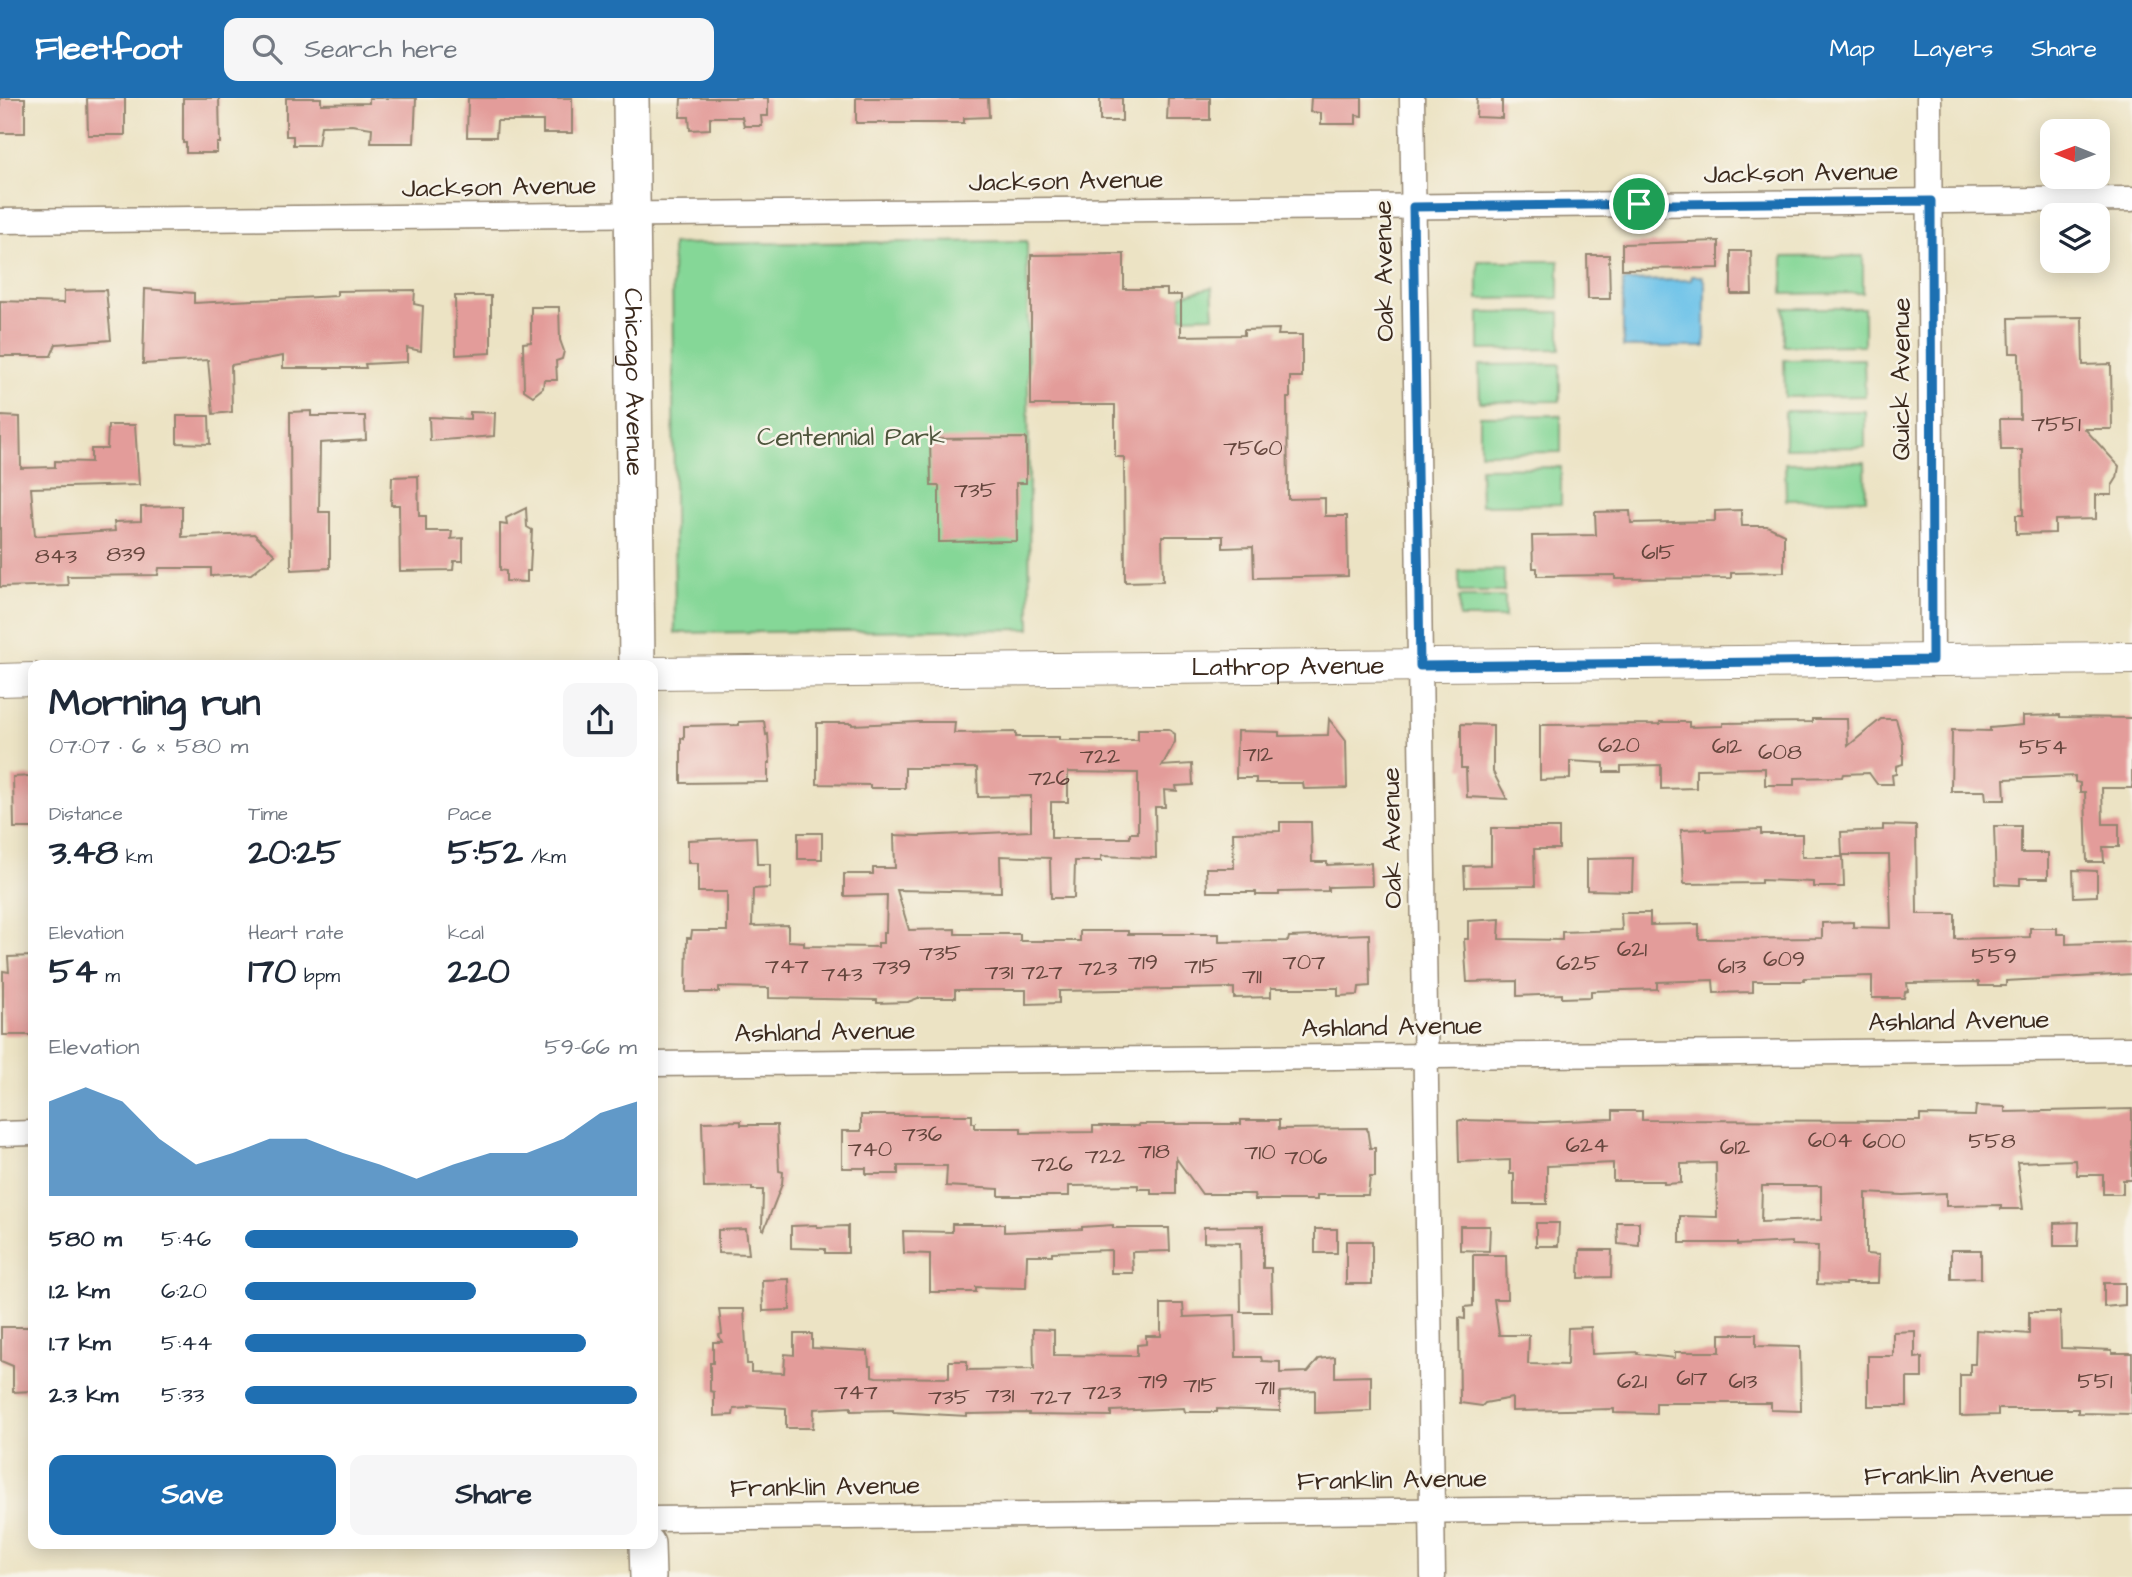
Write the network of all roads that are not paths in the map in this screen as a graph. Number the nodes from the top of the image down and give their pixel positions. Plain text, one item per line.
1 (631, 98) edge
2 (1412, 98) edge
3 (1929, 98) edge
4 (2132, 199) edge
5 (1931, 201) junction
6 (1413, 207) junction
7 (632, 215) junction
8 (0, 221) edge
9 (2132, 659) edge
10 (637, 660) edge
11 (1932, 660) junction
12 (1420, 666) junction
13 (658, 673) edge
14 (0, 680) edge
15 (28, 680) edge
16 (2132, 1049) edge
17 (1424, 1056) junction
18 (658, 1064) edge
19 (28, 1133) edge
20 (0, 1134) edge
21 (2132, 1503) edge
22 (1432, 1510) junction
23 (658, 1519) edge
24 (648, 1549) edge
25 (648, 1577) edge
26 (1433, 1577) edge

1 - 7 main road, Chicago Avenue
2 - 6 street, Oak Avenue
3 - 5 street, Quick Avenue
4 - 5 street, Jackson Avenue
5 - 6 street, Jackson Avenue
5 - 11 street, Quick Avenue
6 - 7 street, Jackson Avenue
6 - 12 street, Oak Avenue
7 - 8 street, Jackson Avenue
7 - 10 main road, Chicago Avenue
9 - 11 street, Lathrop Avenue
11 - 12 street, Lathrop Avenue
12 - 13 street, Lathrop Avenue
12 - 17 street, Oak Avenue
14 - 15 street
16 - 17 street, Ashland Avenue
17 - 18 street, Ashland Avenue
17 - 22 street, Oak Avenue
19 - 20 street
21 - 22 street, Franklin Avenue
22 - 23 street, Franklin Avenue
22 - 26 street, Oak Avenue
24 - 25 main road

